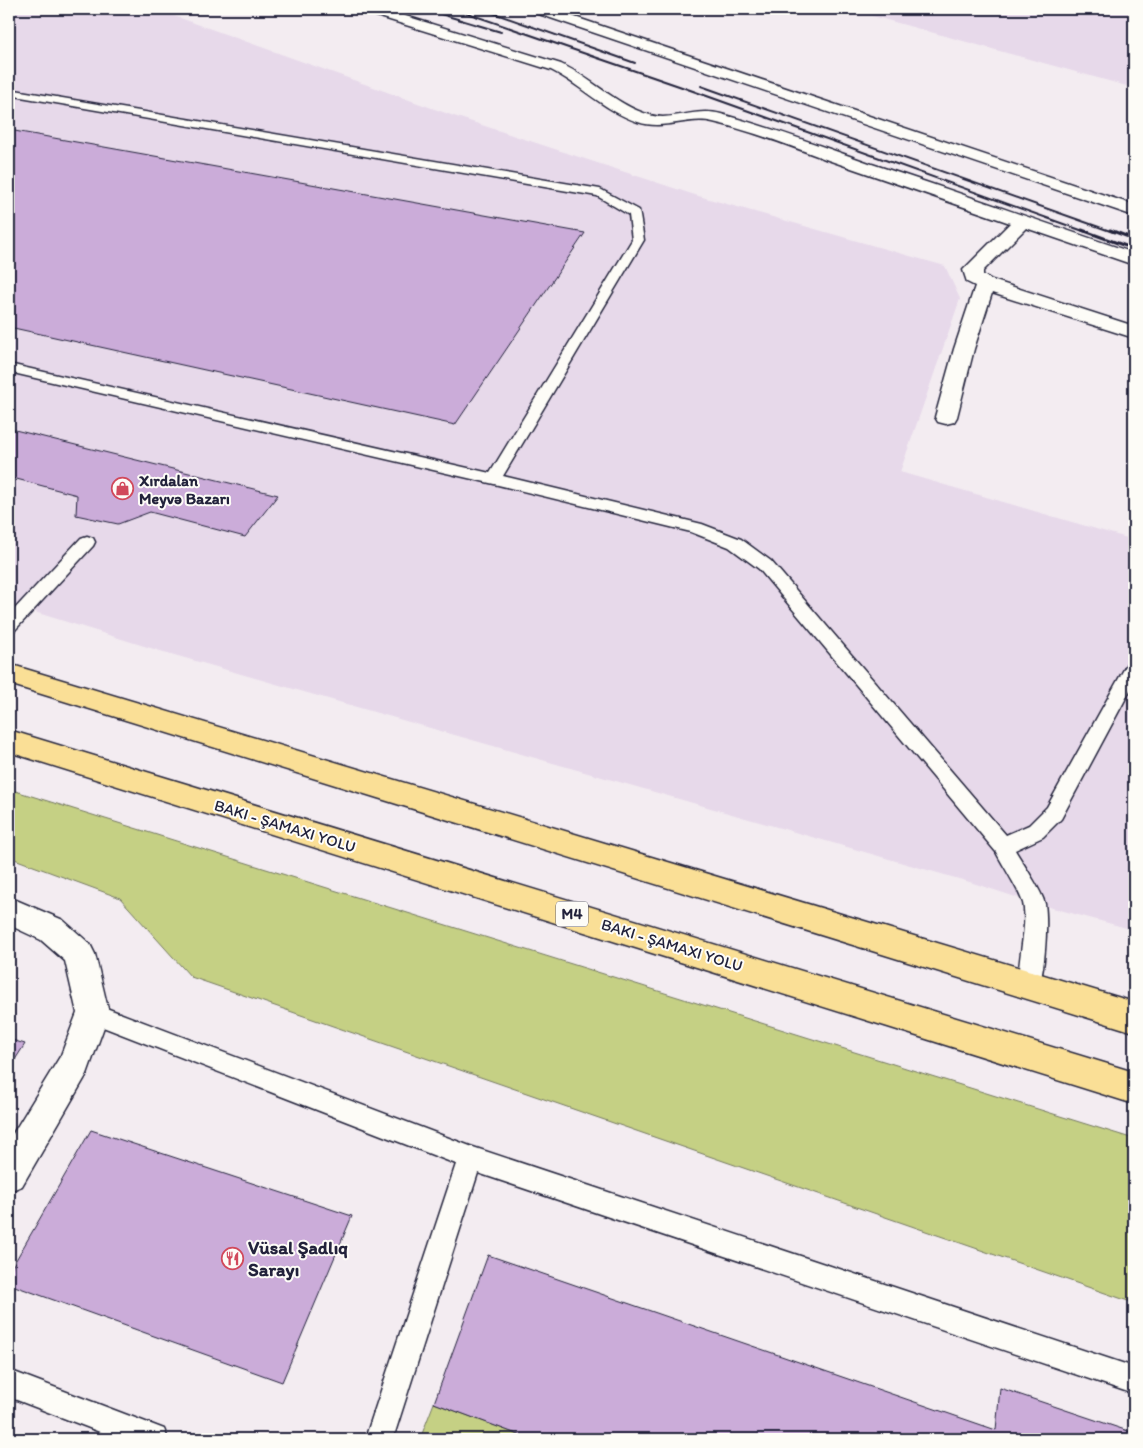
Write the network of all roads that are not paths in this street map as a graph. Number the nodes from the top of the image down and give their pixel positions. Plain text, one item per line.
1 (369, 9) edge
2 (538, 9) edge
3 (9, 92) edge
4 (1134, 211) edge
5 (1023, 222) junction
6 (1134, 259) edge
7 (985, 284) junction
8 (1134, 332) edge
9 (9, 368) edge
10 (946, 417) dead end
11 (494, 479) junction
12 (87, 542) dead end
13 (9, 626) edge
14 (1134, 667) edge
15 (9, 674) edge
16 (9, 741) edge
17 (1003, 846) junction
18 (9, 910) edge
19 (1029, 985) junction
20 (93, 1013) junction
21 (1134, 1017) edge
22 (1134, 1088) edge
23 (470, 1158) junction
24 (9, 1173) edge
25 (1134, 1381) edge
26 (9, 1384) edge
27 (154, 1439) edge
28 (379, 1439) edge

1 - 5 street
2 - 4 street
3 - 11 lane
5 - 6 street
5 - 7 street
7 - 8 street
7 - 10 street
9 - 11 lane
11 - 17 lane
12 - 13 lane
14 - 17 lane
15 - 19 highway
16 - 22 highway, M4
17 - 19 lane
18 - 20 street
19 - 21 highway
20 - 23 lane
20 - 24 street
23 - 25 lane
23 - 28 lane
26 - 27 lane

